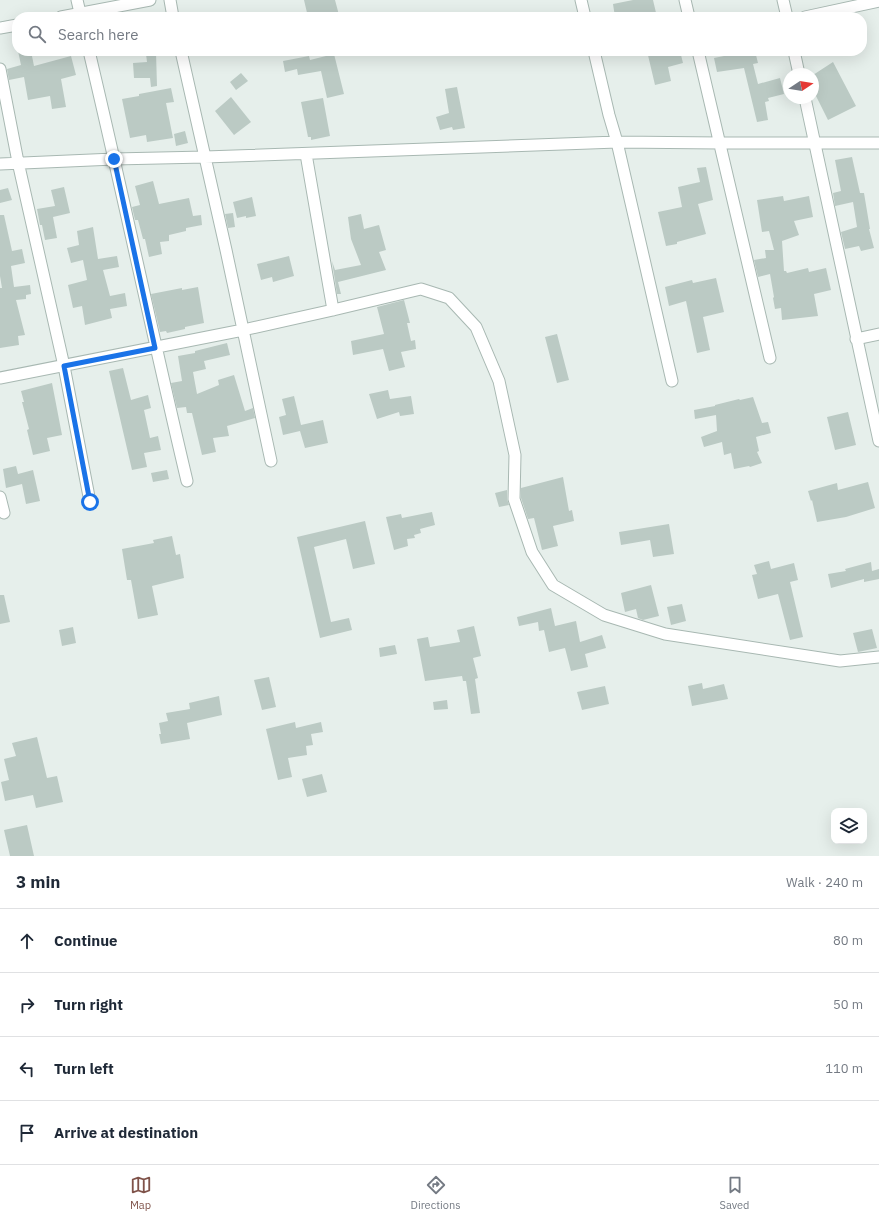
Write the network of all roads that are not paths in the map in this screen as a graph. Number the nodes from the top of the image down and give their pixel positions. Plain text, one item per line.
1 (77, 0) edge
2 (150, 0) edge
3 (170, 0) edge
4 (581, 0) edge
5 (685, 0) edge
6 (783, 0) edge
7 (879, 1) edge
8 (80, 12) edge
9 (95, 12) edge
10 (172, 12) edge
11 (584, 12) edge
12 (688, 12) edge
13 (786, 12) edge
14 (828, 12) edge
15 (12, 26) edge
16 (0, 28) edge
17 (90, 56) edge
18 (182, 56) edge
19 (595, 56) edge
20 (699, 56) edge
21 (795, 56) edge
22 (798, 68) edge
23 (0, 69) edge
24 (806, 104) edge
25 (617, 142) junction
26 (720, 143) junction
27 (815, 143) junction
28 (879, 143) edge
29 (306, 154) junction
30 (205, 157) junction
31 (114, 159) junction
32 (18, 162) junction
33 (0, 164) edge
34 (333, 310) junction
35 (243, 330) junction
36 (879, 334) edge
37 (856, 339) junction
38 (155, 348) junction
39 (770, 358) dead end
40 (64, 366) junction
41 (0, 378) edge
42 (672, 381) dead end
43 (877, 426) edge
44 (879, 441) edge
45 (271, 461) dead end
46 (187, 481) dead end
47 (0, 497) edge
48 (90, 502) dead end
49 (4, 513) dead end
50 (879, 657) edge

1 - 8 street
2 - 9 street
3 - 10 street
4 - 11 street
5 - 12 street
6 - 13 street
7 - 14 street
15 - 16 street
17 - 31 street
18 - 30 street
19 - 25 street
20 - 26 street
21 - 22 street
23 - 32 street
24 - 27 street
25 - 26 street
25 - 29 street
25 - 42 street
26 - 27 street
26 - 39 street
27 - 28 street
27 - 37 street
29 - 30 street
29 - 34 street
30 - 31 street
30 - 35 street
31 - 32 street
31 - 38 street
32 - 33 street
32 - 40 street
34 - 35 street
34 - 50 street
35 - 38 street
35 - 45 street
36 - 37 street
37 - 43 street
38 - 40 street
38 - 46 street
40 - 41 street
40 - 48 street
43 - 44 street
47 - 49 street

